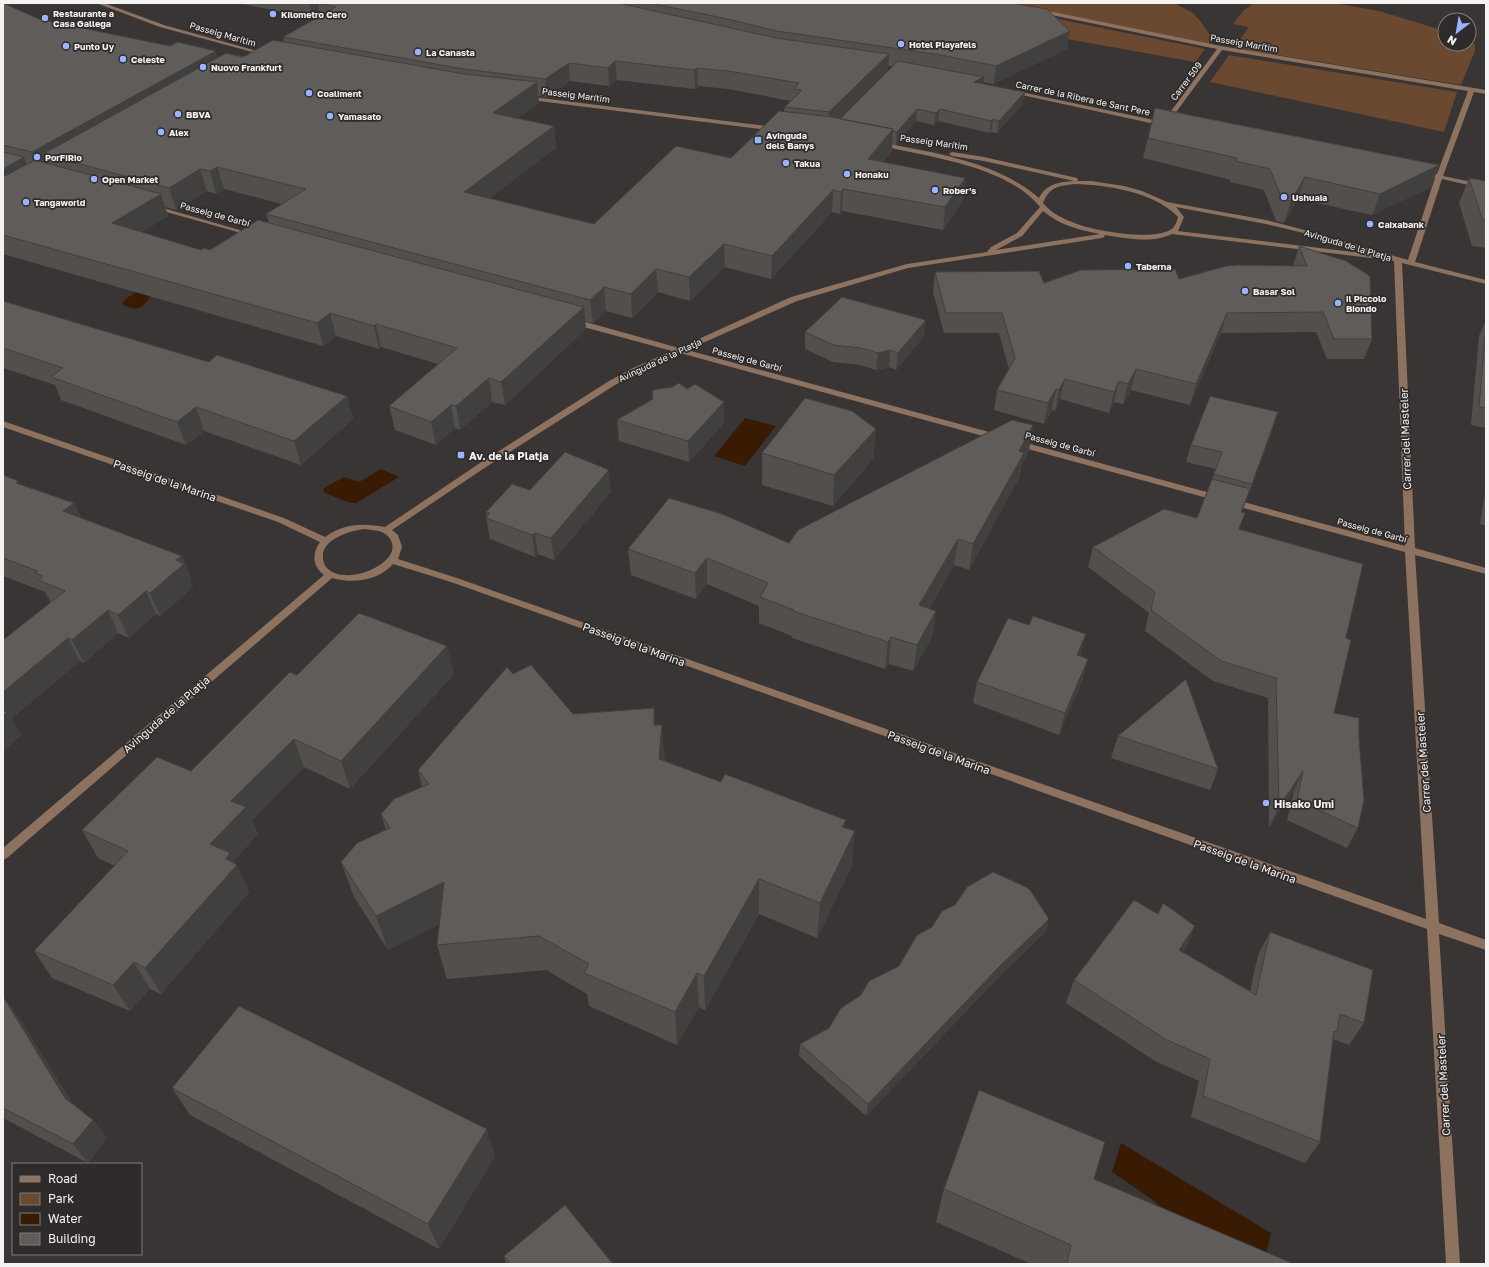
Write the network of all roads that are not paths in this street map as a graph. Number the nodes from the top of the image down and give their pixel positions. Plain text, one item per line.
1 (99, 3) edge
2 (1032, 9) edge
3 (1221, 48) junction
4 (264, 49) edge
5 (258, 53) junction
6 (273, 56) edge
7 (248, 59) edge
8 (1472, 89) junction
9 (1001, 90) edge
10 (1486, 92) edge
11 (521, 98) edge
12 (1165, 124) junction
13 (1173, 125) edge
14 (779, 129) edge
15 (1416, 172) edge
16 (1440, 177) junction
17 (1090, 182) junction
18 (1486, 187) edge
19 (142, 204) edge
20 (1166, 204) junction
21 (1042, 205) junction
22 (1170, 232) junction
23 (1113, 234) junction
24 (265, 238) edge
25 (989, 252) junction
26 (1398, 260) junction
27 (1411, 263) junction
28 (1486, 282) edge
29 (565, 319) edge
30 (680, 350) junction
31 (3, 424) edge
32 (386, 530) junction
33 (326, 541) junction
34 (1410, 551) junction
35 (392, 561) junction
36 (1486, 571) edge
37 (330, 574) junction
38 (3, 855) edge
39 (1433, 927) junction
40 (1486, 945) edge
41 (1454, 1264) edge

1 - 5 street, Passeig Marítim
2 - 3 street, Passeig Marítim
3 - 8 street, Passeig Marítim
3 - 12 street, Carrer 509
4 - 5 street
5 - 6 street, Passeig Marítim
5 - 7 street
8 - 10 street, Passeig Marítim
8 - 16 street
9 - 12 street, Carrer de la Ribera de Sant Pere
11 - 14 street, Passeig Marítim
12 - 13 street, Carrer de la Ribera de Sant Pere
15 - 16 street
16 - 18 street
16 - 27 street
17 - 20 street
17 - 21 street, Avinguda de la Platja
17 - 21 street, Passeig Marítim
19 - 24 street, Passeig de Garbí
20 - 22 street
20 - 26 street, Avinguda de la Platja
21 - 23 street, Passeig Marítim
21 - 25 street, Avinguda de la Platja
22 - 23 street, Avinguda de la Platja
22 - 26 street, Avinguda de la Platja
23 - 25 street, Avinguda de la Platja
25 - 30 street, Avinguda de la Platja
26 - 27 street
26 - 34 street, Carrer del Masteler
27 - 28 street
29 - 30 street, Passeig de Garbí
30 - 32 street, Avinguda de la Platja
30 - 34 street, Passeig de Garbí
31 - 33 street, Passeig de la Marina
32 - 33 street
32 - 35 street
33 - 37 street
34 - 36 street, Passeig de Garbí
34 - 39 street, Carrer del Masteler
35 - 37 street
35 - 39 street, Passeig de la Marina
37 - 38 street, Avinguda de la Platja
39 - 40 street, Passeig de la Marina
39 - 41 street, Carrer del Masteler

